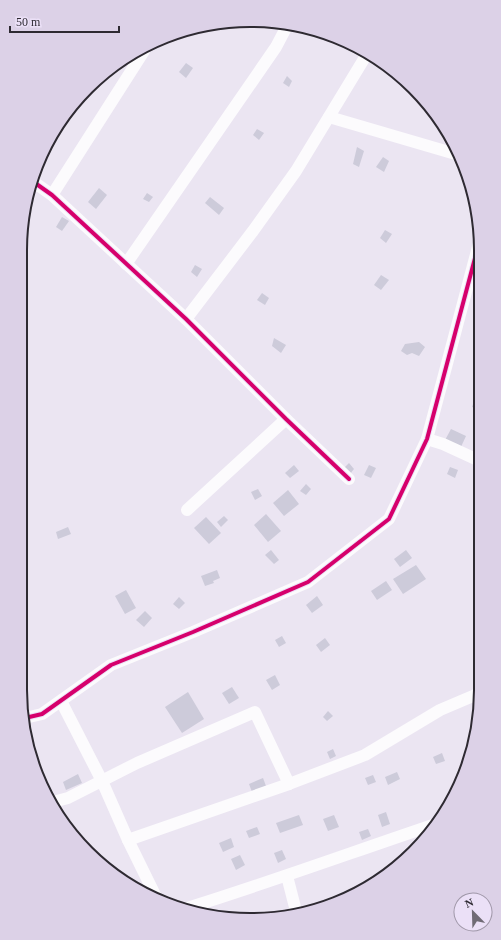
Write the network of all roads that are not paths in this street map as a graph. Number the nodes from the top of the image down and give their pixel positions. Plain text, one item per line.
1 (285, 30) edge
2 (141, 56) edge
3 (364, 58) edge
4 (329, 117) junction
5 (451, 153) edge
6 (37, 185) edge
7 (52, 195) junction
8 (126, 264) junction
9 (474, 272) edge
10 (186, 319) junction
11 (286, 419) junction
12 (426, 439) junction
13 (474, 458) edge
14 (349, 479) dead end
15 (187, 510) dead end
16 (474, 696) edge
17 (61, 701) junction
18 (29, 717) edge
19 (102, 781) junction
20 (289, 784) junction
21 (57, 801) edge
22 (427, 827) edge
23 (128, 840) junction
24 (287, 876) junction
25 (153, 891) edge
26 (195, 906) edge
27 (295, 909) edge

1 - 8 street
2 - 7 street
3 - 4 street
4 - 5 street
4 - 10 street
6 - 7 street
7 - 8 street
8 - 10 street
9 - 12 street
10 - 11 street
11 - 14 street
11 - 15 street
12 - 13 street
12 - 17 street
16 - 20 street
17 - 18 street
17 - 19 street
19 - 20 street
19 - 21 street
19 - 23 street
20 - 23 street
22 - 24 street
23 - 25 street
24 - 26 street
24 - 27 street

